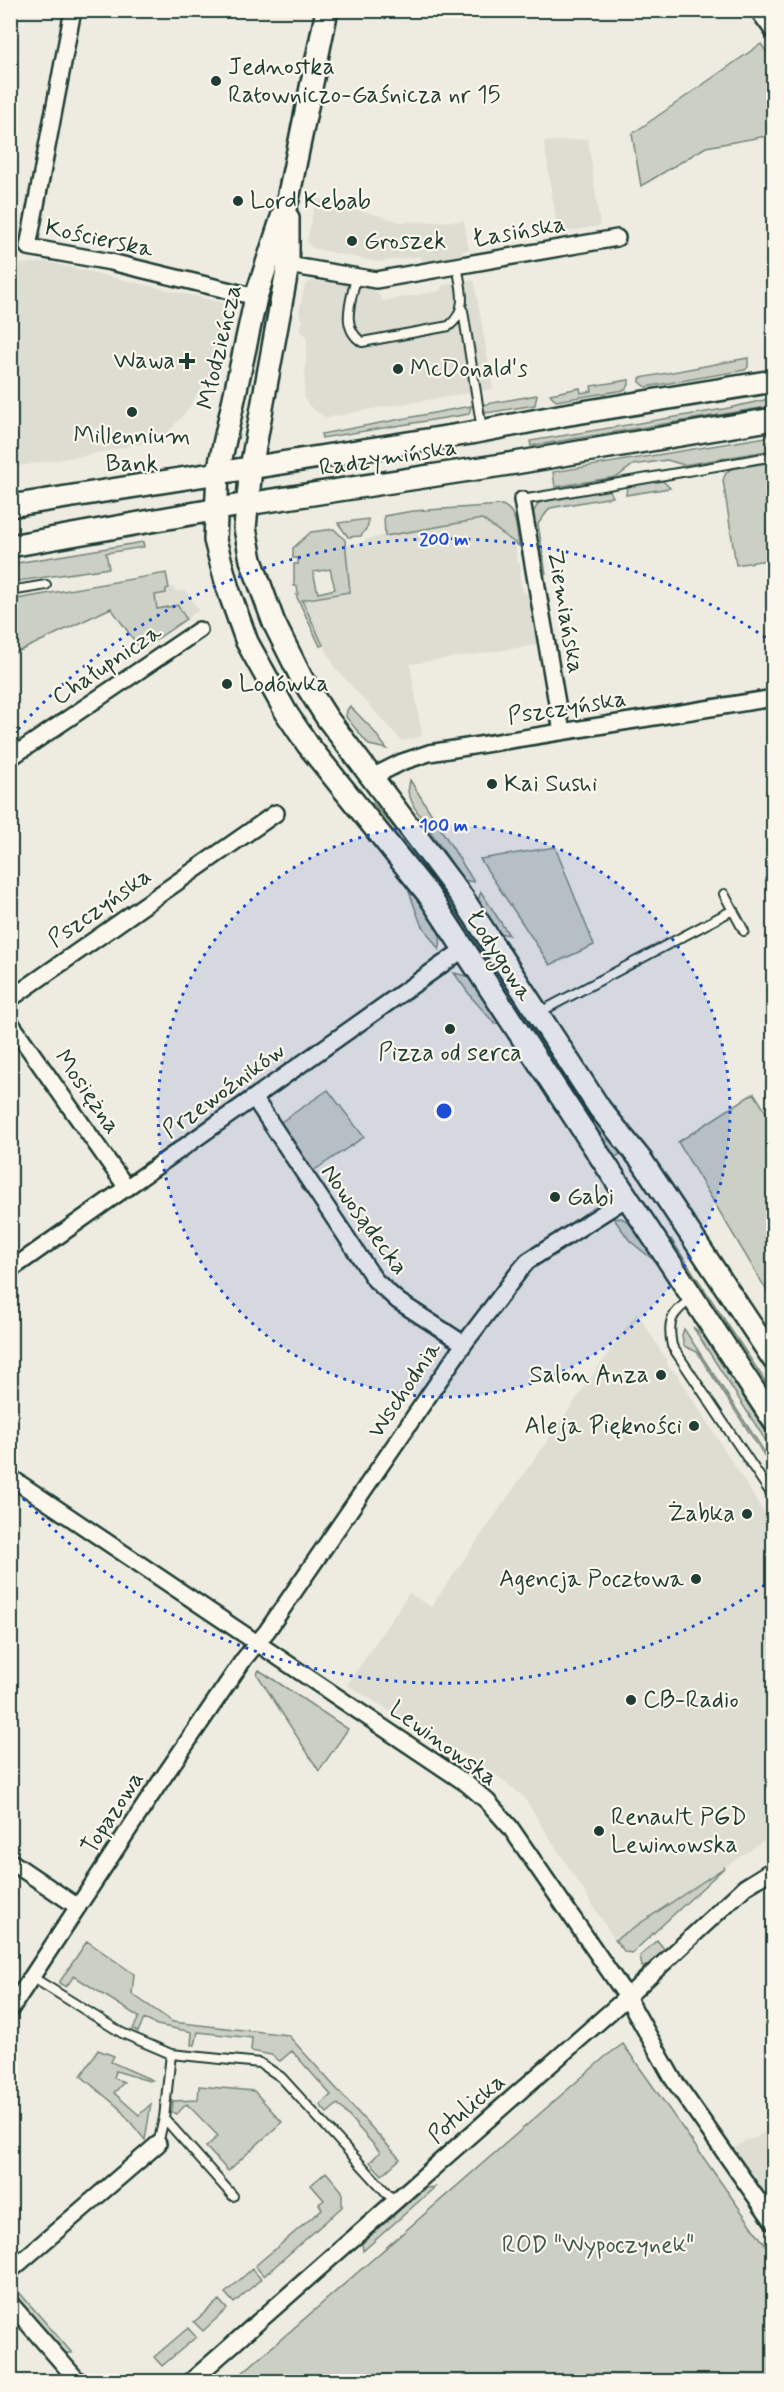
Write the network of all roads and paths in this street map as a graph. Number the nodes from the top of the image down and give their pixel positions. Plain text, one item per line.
1 (73, 10) edge
2 (327, 10) edge
3 (758, 10) edge
4 (774, 32) edge
5 (288, 199) junction
6 (617, 237) dead end
7 (288, 265) junction
8 (457, 266) junction
9 (356, 277) junction
10 (256, 297) junction
11 (462, 307) junction
12 (774, 381) edge
13 (774, 419) edge
14 (482, 431) junction
15 (774, 456) edge
16 (252, 468) junction
17 (218, 472) junction
18 (522, 500) joint
19 (247, 504) junction
20 (10, 506) edge
21 (215, 510) junction
22 (10, 546) edge
23 (46, 585) dead end
24 (10, 591) edge
25 (199, 630) dead end
26 (774, 698) edge
27 (562, 732) junction
28 (10, 758) edge
29 (372, 777) junction
30 (276, 813) dead end
31 (724, 894) dead end
32 (733, 910) junction
33 (744, 931) dead end
34 (464, 949) junction
35 (10, 999) edge
36 (537, 1013) junction
37 (10, 1022) edge
38 (254, 1098) junction
39 (128, 1188) junction
40 (664, 1193) junction
41 (627, 1198) junction
42 (10, 1270) edge
43 (693, 1298) junction
44 (464, 1344) junction
45 (774, 1360) edge
46 (774, 1421) edge
47 (10, 1477) edge
48 (774, 1498) edge
49 (256, 1644) junction
50 (10, 1862) edge
51 (774, 1869) edge
52 (78, 1907) junction
53 (32, 1977) junction
54 (627, 1997) junction
55 (10, 2010) edge
56 (171, 2054) junction
57 (164, 2118) junction
58 (158, 2144) joint
59 (233, 2196) dead end
60 (395, 2202) junction
61 (774, 2223) edge
62 (10, 2271) edge
63 (10, 2303) edge
64 (79, 2382) edge
65 (190, 2382) edge

1 - 10 street, Kościerska
2 - 5 main road, Młodzieńcza
3 - 4 street
5 - 7 main road, Młodzieńcza
5 - 10 main road, Młodzieńcza
6 - 8 street, Łasińska
7 - 9 street, Łasińska
7 - 16 main road, Młodzieńcza
8 - 9 street, Łasińska
8 - 11 lane
9 - 11 lane
10 - 17 main road, Młodzieńcza
11 - 14 lane
12 - 14 main road, Radzymińska
13 - 19 main road, Radzymińska
14 - 16 main road, Radzymińska
15 - 18 lane
16 - 17 main road, Radzymińska
16 - 19 main road, Łodygowa
17 - 20 main road, Radzymińska
17 - 21 main road, Młodzieńcza
18 - 27 street, Ziemiańska
19 - 21 main road, Radzymińska
19 - 29 main road, Łodygowa
21 - 22 main road, Radzymińska
21 - 34 main road, Łodygowa
23 - 24 lane
25 - 28 street, Chałupnicza
26 - 27 street, Pszczyńska
27 - 29 street, Pszczyńska
29 - 36 main road, Łodygowa
30 - 35 street, Pszczyńska
31 - 32 lane
32 - 33 lane
32 - 36 lane
34 - 38 street, Przewoźników
34 - 41 main road, Łodygowa
36 - 40 main road, Łodygowa
37 - 39 street, Mosiężna
38 - 39 street, Przewoźników
38 - 44 street, Nowosądecka
39 - 42 street, Przewoźników
40 - 41 main road
40 - 45 main road, Łodygowa
41 - 43 main road, Łodygowa
41 - 44 street, Wschodnia
43 - 46 main road, Łodygowa
43 - 48 lane
44 - 49 street, Wschodnia
47 - 49 street, Lewinowska
49 - 52 street, Topazowa
49 - 54 street, Lewinowska
50 - 52 street
51 - 54 street, Potulicka
52 - 53 street, Topazowa
53 - 55 street, Topazowa
53 - 56 lane
54 - 60 street, Potulicka
54 - 61 street, Lewinowska
56 - 57 lane
56 - 60 lane
57 - 58 lane
57 - 59 lane
58 - 62 street
60 - 65 street, Potulicka
63 - 64 street

